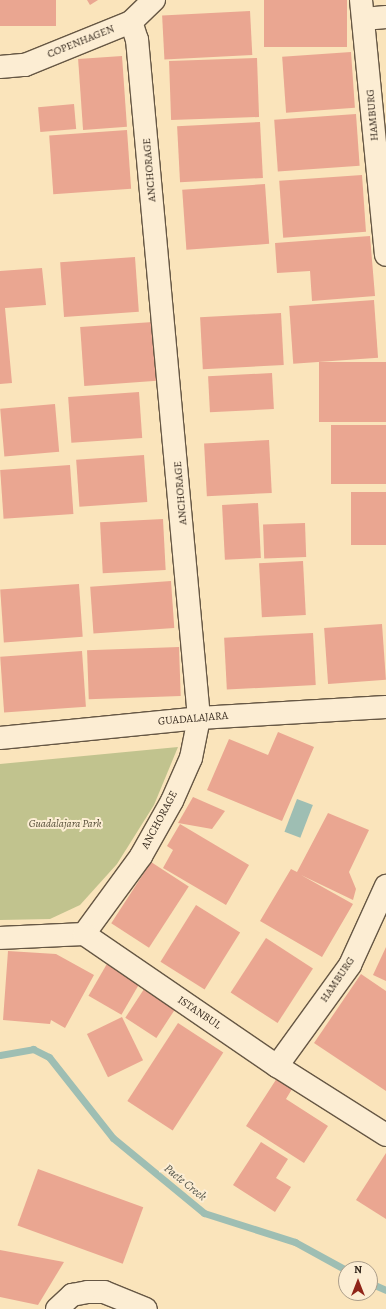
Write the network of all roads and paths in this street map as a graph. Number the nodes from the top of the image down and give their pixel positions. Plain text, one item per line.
1 (154, 0) edge
2 (362, 9) edge
3 (386, 16) edge
4 (131, 22) junction
5 (0, 67) edge
6 (386, 255) edge
7 (386, 707) edge
8 (199, 718) junction
9 (0, 738) edge
10 (386, 886) edge
11 (84, 934) junction
12 (0, 938) edge
13 (277, 1066) junction
14 (386, 1135) edge
15 (57, 1309) edge
16 (146, 1309) edge

1 - 4 street, COPENHAGEN
2 - 3 street
2 - 6 street, HAMBURG
4 - 5 street, COPENHAGEN
4 - 8 street, ANCHORAGE
7 - 8 street, GUADALAJARA
8 - 9 street, GUADALAJARA
8 - 11 street, ANCHORAGE
10 - 13 street, HAMBURG
11 - 12 street
11 - 13 street, ISTANBUL
13 - 14 street, ISTANBUL
15 - 16 street

